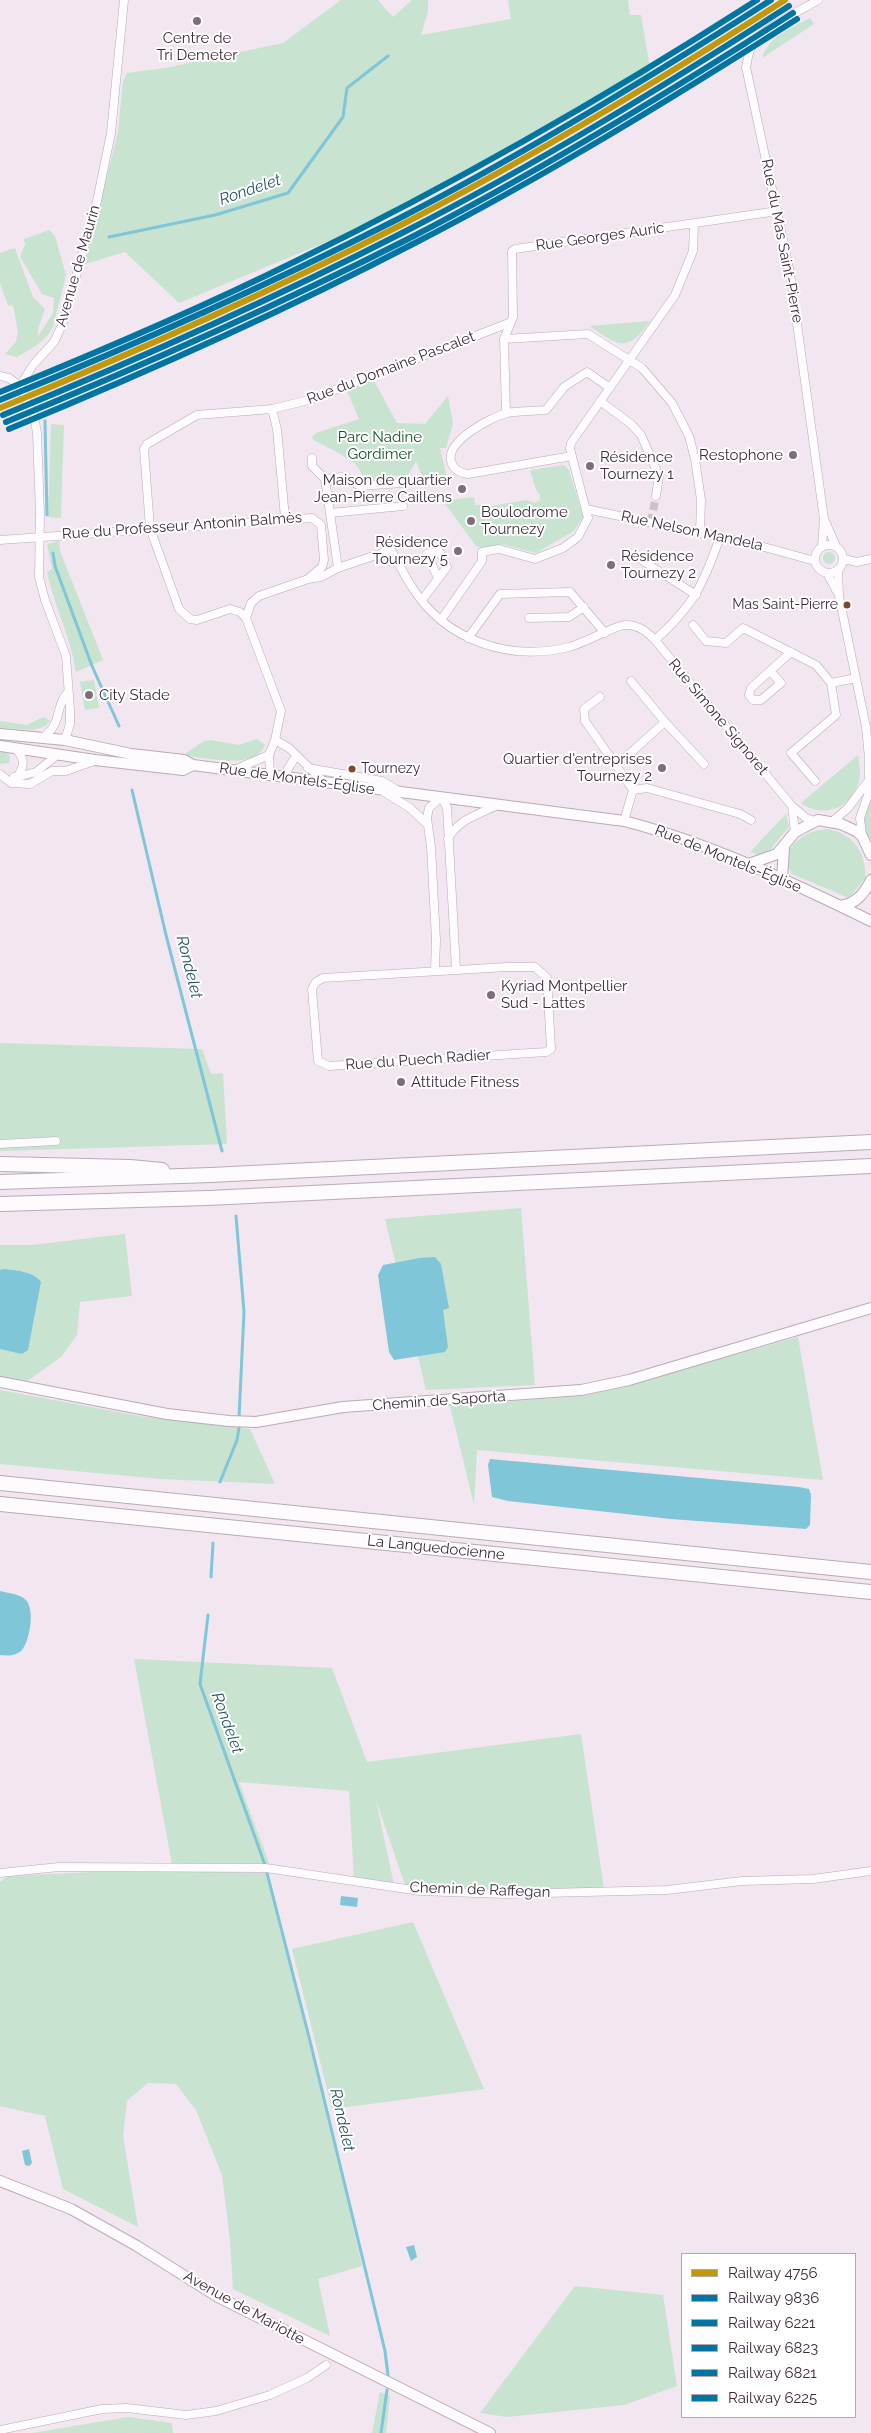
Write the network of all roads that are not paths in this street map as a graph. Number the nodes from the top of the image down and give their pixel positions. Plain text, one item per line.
1 (124, 0) edge
2 (818, 0) edge
3 (778, 211) junction
4 (694, 224) junction
5 (509, 323) junction
6 (504, 339) junction
7 (630, 360) junction
8 (0, 376) edge
9 (20, 386) junction
10 (610, 388) junction
11 (600, 401) junction
12 (272, 409) junction
13 (506, 414) junction
14 (572, 456) junction
15 (312, 458) dead end
16 (325, 479) junction
17 (402, 483) dead end
18 (656, 496) tunnel mouth
19 (403, 506) dead end
20 (586, 508) junction
21 (330, 513) junction
22 (284, 518) junction
23 (824, 519) junction
24 (150, 528) junction
25 (700, 532) junction
26 (39, 536) junction
27 (720, 537) junction
28 (0, 540) edge
29 (822, 546) junction
30 (836, 546) junction
31 (815, 558) junction
32 (844, 558) junction
33 (871, 559) edge
34 (643, 561) dead end
35 (338, 568) junction
36 (838, 570) junction
37 (827, 573) junction
38 (438, 578) dead end
39 (308, 579) junction
40 (696, 595) junction
41 (839, 596) junction
42 (422, 600) junction
43 (584, 606) junction
44 (246, 618) junction
45 (528, 618) dead end
46 (441, 620) junction
47 (693, 625) dead end
48 (605, 634) junction
49 (468, 638) junction
50 (655, 640) junction
51 (791, 652) junction
52 (770, 670) dead end
53 (856, 678) junction
54 (631, 681) dead end
55 (830, 683) junction
56 (67, 693) junction
57 (600, 697) dead end
58 (665, 722) junction
59 (0, 734) edge
60 (42, 738) junction
61 (65, 740) junction
62 (275, 740) junction
63 (0, 746) edge
64 (16, 749) junction
65 (131, 754) junction
66 (57, 755) junction
67 (269, 755) junction
68 (296, 756) junction
69 (95, 760) junction
70 (704, 764) dead end
71 (193, 765) junction
72 (617, 765) junction
73 (308, 768) junction
74 (234, 770) junction
75 (270, 774) junction
76 (2, 775) edge
77 (284, 776) junction
78 (870, 776) edge
79 (17, 777) junction
80 (815, 780) dead end
81 (323, 781) junction
82 (633, 790) junction
83 (384, 792) junction
84 (400, 792) junction
85 (441, 797) junction
86 (498, 805) junction
87 (792, 806) junction
88 (751, 820) dead end
89 (624, 821) junction
90 (814, 821) junction
91 (833, 822) junction
92 (427, 824) junction
93 (795, 832) junction
94 (862, 836) junction
95 (447, 840) junction
96 (784, 847) junction
97 (871, 855) edge
98 (749, 864) junction
99 (782, 880) junction
100 (871, 880) edge
101 (840, 906) junction
102 (871, 921) edge
103 (456, 969) junction
104 (435, 970) junction
105 (56, 1141) dead end
106 (871, 1142) edge
107 (0, 1144) edge
108 (0, 1164) edge
109 (871, 1166) edge
110 (211, 1175) junction
111 (0, 1182) edge
112 (69, 1203) junction
113 (0, 1204) edge
114 (0, 1209) edge
115 (871, 1308) edge
116 (0, 1382) edge
117 (0, 1483) edge
118 (0, 1504) edge
119 (871, 1572) edge
120 (871, 1592) edge
121 (871, 1871) edge
122 (0, 1874) edge
123 (0, 2181) edge
124 (326, 2365) dead end
125 (0, 2430) edge
126 (490, 2433) edge

1 - 9 street, Avenue de Maurin
2 - 3 street, Rue du Mas Saint-Pierre
3 - 4 street, Rue Georges Auric
3 - 23 street, Rue du Mas Saint-Pierre
4 - 5 street, Rue Georges Auric
4 - 7 street
5 - 6 street, Rue Georges Auric
5 - 12 street, Rue du Domaine Pascalet
6 - 7 street
6 - 13 street, Rue Georges Auric
7 - 10 street
7 - 25 street
8 - 9 street
9 - 26 street
10 - 11 street
10 - 13 street
11 - 14 street
11 - 18 street
12 - 22 street
12 - 24 street, Rue du Domaine Pascalet
13 - 14 street
14 - 20 street
15 - 16 street
16 - 17 street
16 - 21 street
19 - 21 street
20 - 25 street, Rue Nelson Mandela
20 - 46 street
21 - 35 street
22 - 24 street, Rue du Professeur Antonin Balmès
22 - 39 street, Rue du Professeur Antonin Balmès
23 - 29 street, Rue du Mas Saint-Pierre
23 - 30 street, Rue du Mas Saint-Pierre
24 - 26 street, Rue du Professeur Antonin Balmès
24 - 44 street
25 - 27 street, Rue Nelson Mandela
26 - 28 street, Rue du Professeur Antonin Balmès
26 - 56 street
27 - 31 street, Rue Nelson Mandela
27 - 40 street
29 - 30 street
29 - 31 street
30 - 32 street
31 - 37 street
32 - 33 street
32 - 36 street
34 - 40 street
35 - 39 street
35 - 42 street
36 - 37 street
36 - 41 street
37 - 41 street
38 - 42 street
39 - 44 street
40 - 50 street
41 - 53 street
42 - 46 street
43 - 45 street
43 - 48 street
43 - 49 street
44 - 62 street
46 - 49 street
47 - 51 street
48 - 49 street
48 - 50 street, Rue Simone Signoret
50 - 87 street, Rue Simone Signoret
51 - 52 street
51 - 55 street
53 - 55 street
53 - 78 street
54 - 58 street
55 - 80 street
56 - 60 street
56 - 61 street
57 - 72 street
58 - 70 street
58 - 72 street
59 - 60 main road, Rue de Montels-Église
60 - 61 main road, Rue de Montels-Église
61 - 64 main road
61 - 65 main road, Rue de Montels-Église
62 - 67 street
62 - 68 street
63 - 64 main road, Rue de Montels-Église
64 - 66 main road, Rue de Montels-Église
64 - 79 street
65 - 66 main road
65 - 71 main road, Rue de Montels-Église
66 - 69 main road, Rue de Montels-Église
66 - 79 street
67 - 74 street
67 - 75 street
68 - 73 street
68 - 77 street
69 - 71 main road, Rue de Montels-Église
69 - 76 street
71 - 74 main road, Rue de Montels-Église
72 - 82 street
73 - 81 street
73 - 84 street, Rue de Montels-Église
74 - 75 main road, Rue de Montels-Église
75 - 77 main road, Rue de Montels-Église
76 - 79 street
77 - 81 main road, Rue de Montels-Église
78 - 91 street
78 - 94 street
81 - 83 main road, Rue de Montels-Église
82 - 88 street
82 - 89 street
83 - 84 main road, Rue de Montels-Église
83 - 92 street
84 - 85 main road, Rue de Montels-Église
85 - 86 main road, Rue de Montels-Église
85 - 92 street
85 - 95 street
86 - 89 main road, Rue de Montels-Église
86 - 95 street
87 - 90 street, Rue Simone Signoret
87 - 93 street
89 - 98 main road, Rue de Montels-Église
90 - 91 main road
90 - 93 main road
91 - 94 main road
92 - 104 street
93 - 96 main road
94 - 97 main road
95 - 103 street
96 - 98 main road
96 - 99 main road
98 - 99 main road, Rue de Montels-Église
99 - 101 main road, Rue de Montels-Église
100 - 101 main road
101 - 102 main road, Rue de Montels-Église
103 - 104 street, Rue du Puech Radier
103 - 104 street, Rue du Puech Radier
105 - 107 street
106 - 110 highway
108 - 110 highway
109 - 112 highway
110 - 111 highway
112 - 113 highway
112 - 114 highway
115 - 116 main road, Chemin de Saporta
117 - 119 highway, La Languedocienne
118 - 120 highway, La Languedocienne
121 - 122 street, Chemin de Raffegan
123 - 126 main road, Avenue de Mariotte
124 - 125 street

